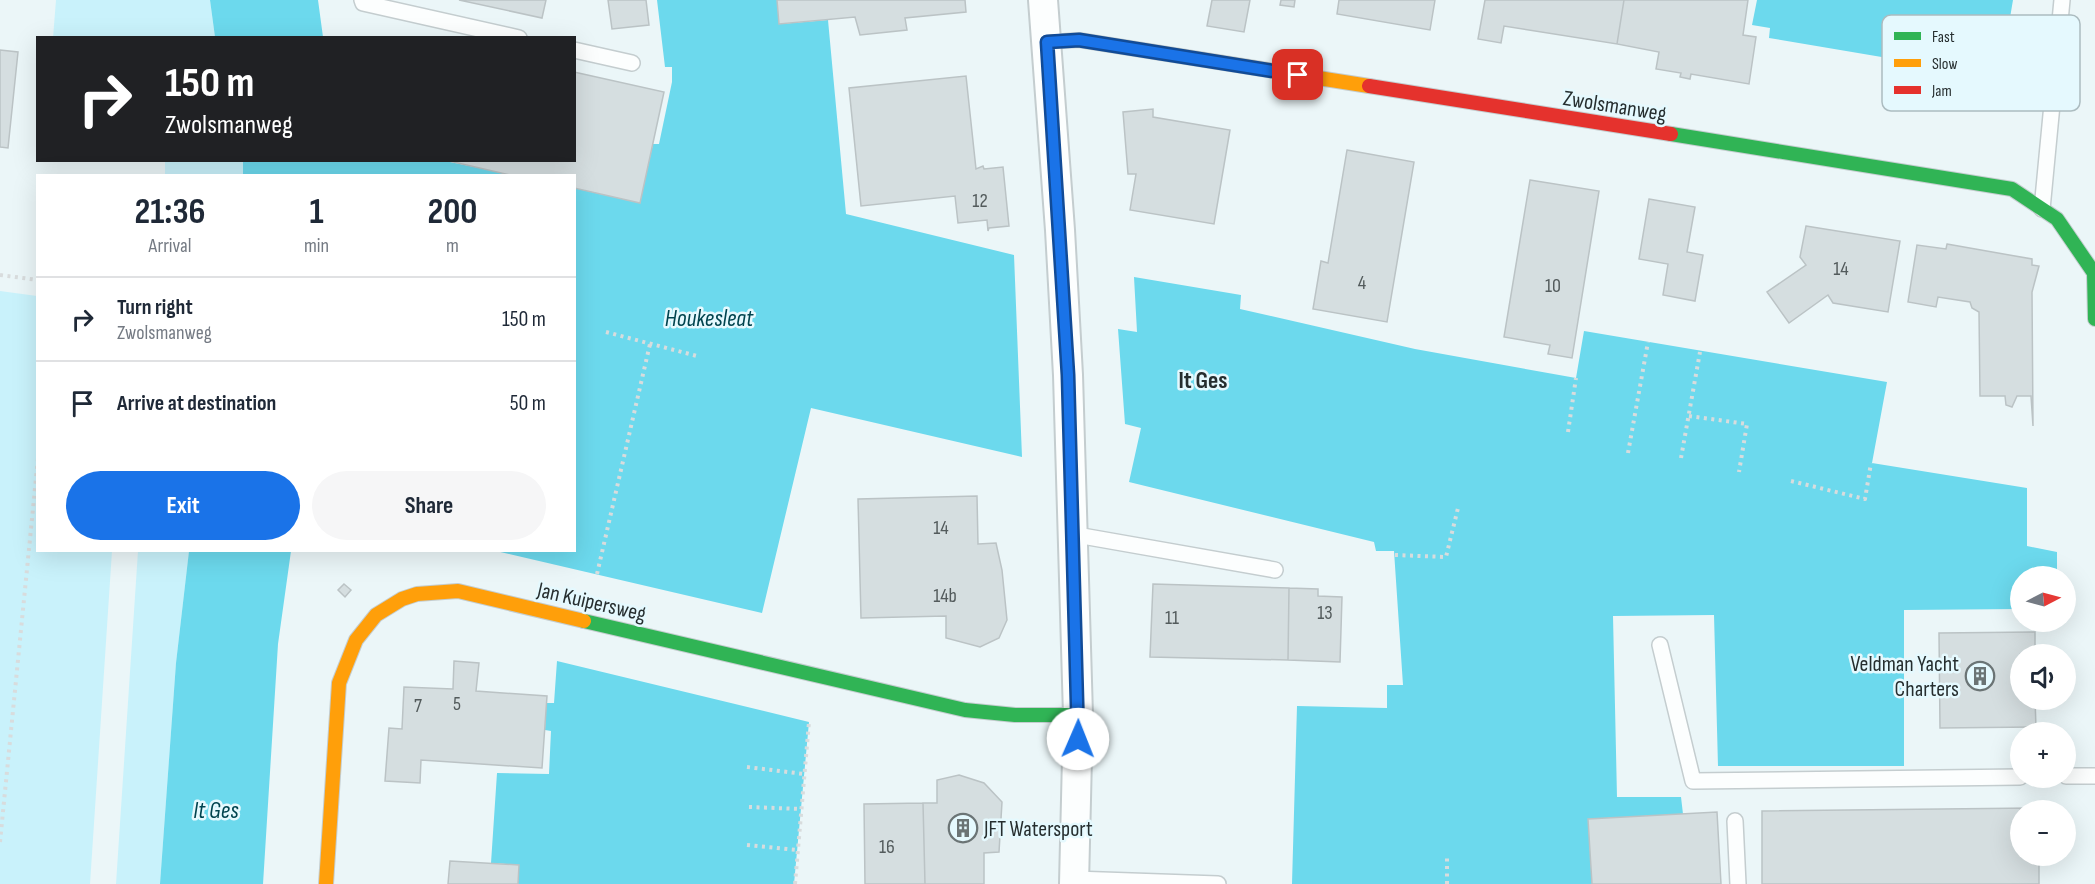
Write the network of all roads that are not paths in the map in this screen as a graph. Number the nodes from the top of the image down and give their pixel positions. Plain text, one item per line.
1 (362, 0) edge
2 (1043, 0) edge
3 (2062, 0) edge
4 (2061, 15) edge
5 (510, 36) edge
6 (1047, 42) junction
7 (576, 50) edge
8 (632, 63) dead end
9 (2051, 111) edge
10 (2042, 209) junction
11 (2095, 319) edge
12 (1071, 534) junction
13 (1275, 570) dead end
14 (1660, 645) dead end
15 (1078, 715) junction
16 (2076, 776) edge
17 (2095, 776) edge
18 (2010, 777) edge
19 (1735, 821) dead end
20 (1074, 882) edge
21 (326, 884) edge
22 (1218, 884) edge
23 (1738, 884) edge

1 - 5 lane
2 - 6 street
3 - 4 lane
6 - 10 street, Zwolsmanweg
6 - 12 street
7 - 8 lane
9 - 10 lane
10 - 11 street, Zwolsmanweg
12 - 13 lane
12 - 15 street
14 - 18 lane
15 - 20 street
15 - 21 street, Jan Kuipersweg
16 - 17 lane
19 - 23 lane
20 - 22 lane

